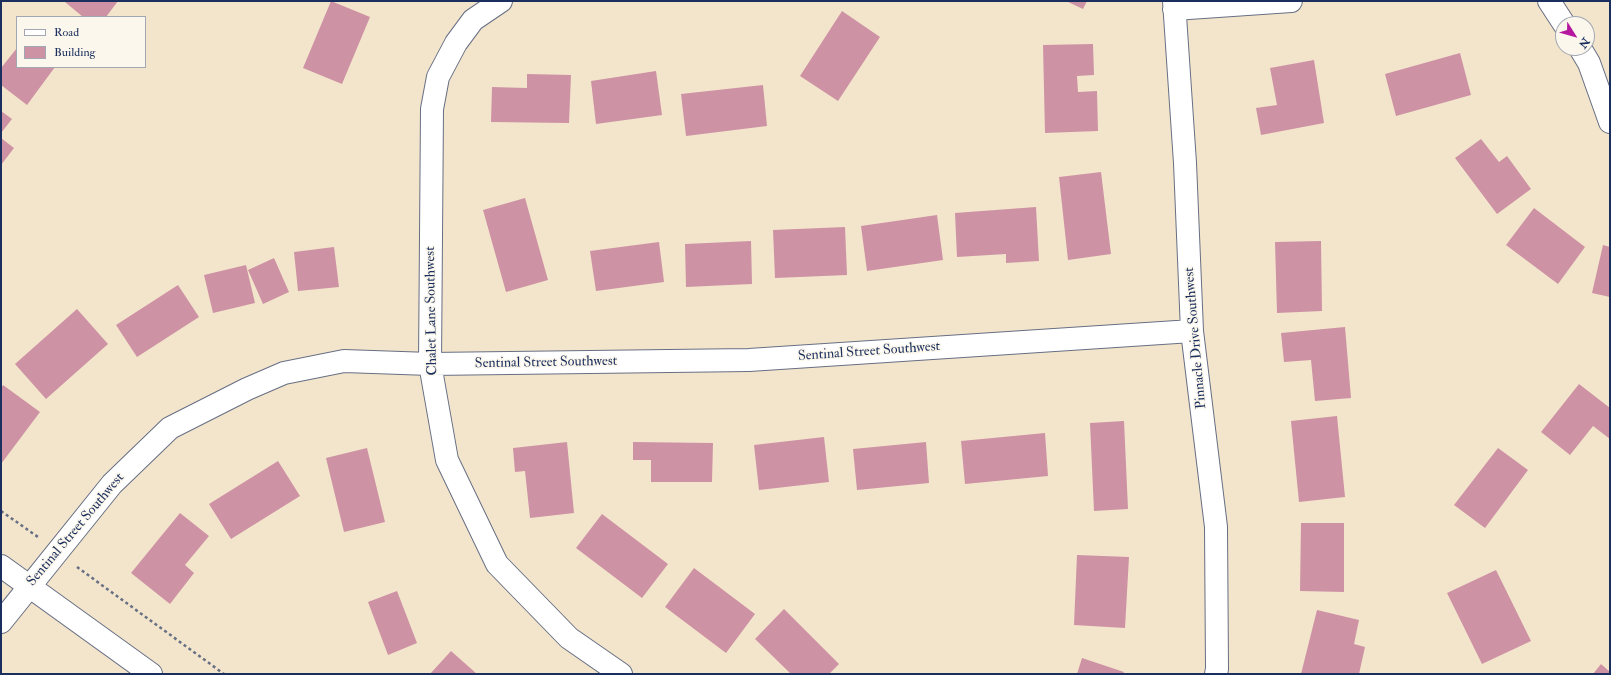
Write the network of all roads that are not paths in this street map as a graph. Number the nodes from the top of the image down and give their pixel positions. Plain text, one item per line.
1 (501, 1) edge
2 (1291, 1) edge
3 (1549, 1) edge
4 (1174, 5) edge
5 (1559, 16) edge
6 (1585, 56) edge
7 (1610, 122) edge
8 (1192, 331) junction
9 (430, 364) junction
10 (1, 566) edge
11 (29, 586) junction
12 (1, 622) edge
13 (151, 674) edge
14 (620, 674) edge
15 (1216, 674) edge

1 - 9 street, Chalet Lane Southwest
2 - 4 street
3 - 5 street
4 - 8 street, Pinnacle Drive Southwest
6 - 7 street
8 - 9 street, Sentinal Street Southwest
8 - 15 street, Pinnacle Drive Southwest
9 - 11 street, Sentinal Street Southwest
9 - 14 street, Chalet Lane Southwest
10 - 11 street
11 - 12 street, Sentinal Street Southwest
11 - 13 street

